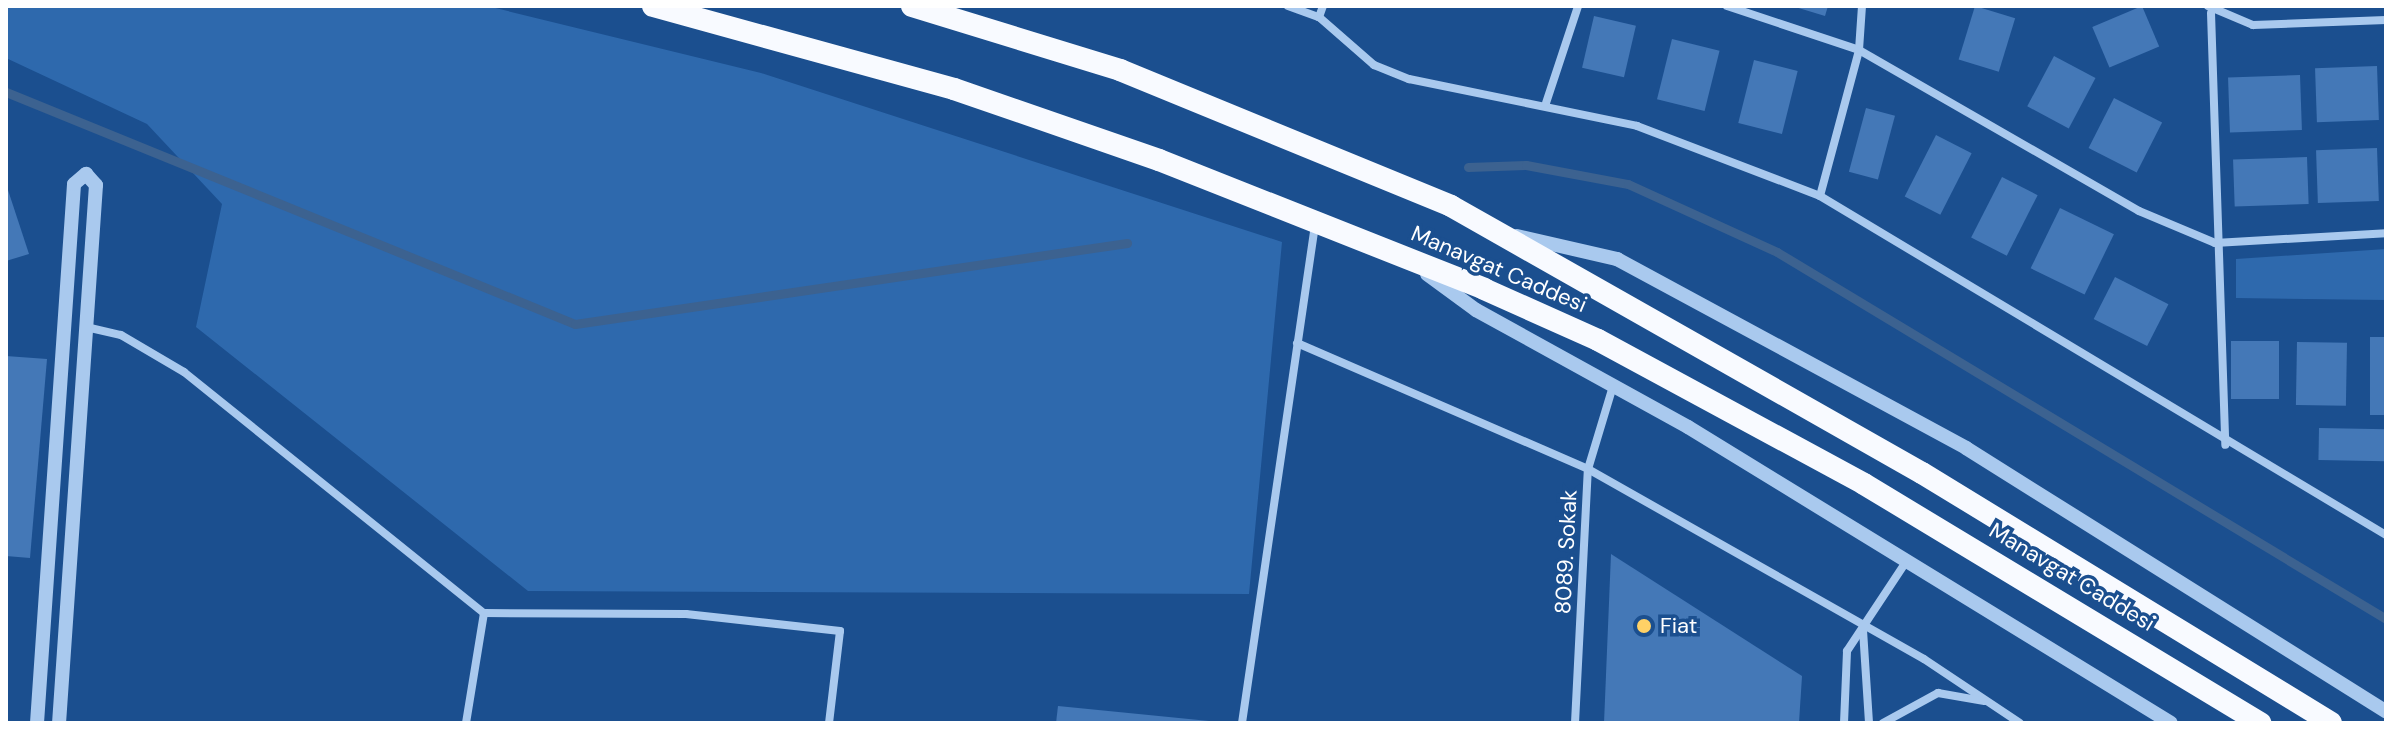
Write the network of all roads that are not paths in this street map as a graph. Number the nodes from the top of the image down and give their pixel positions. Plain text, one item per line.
1 (653, 6) edge
2 (912, 6) edge
3 (1288, 6) edge
4 (1323, 6) edge
5 (1578, 6) edge
6 (1727, 6) edge
7 (1862, 6) edge
8 (2210, 9) edge
9 (1319, 17) junction
10 (2386, 20) edge
11 (1859, 50) junction
12 (1546, 103) junction
13 (1820, 196) junction
14 (1316, 221) junction
15 (1502, 233) junction
16 (2386, 233) edge
17 (2215, 243) junction
18 (1405, 257) junction
19 (86, 327) junction
20 (1297, 343) junction
21 (1613, 386) junction
22 (2225, 445) junction
23 (1588, 469) junction
24 (2386, 535) edge
25 (1906, 562) junction
26 (484, 613) junction
27 (1864, 628) junction
28 (1987, 701) junction
29 (2386, 711) edge
30 (37, 723) edge
31 (59, 723) edge
32 (466, 723) edge
33 (829, 723) edge
34 (1242, 723) edge
35 (1575, 723) edge
36 (1844, 723) edge
37 (1869, 723) edge
38 (1883, 723) edge
39 (2020, 723) edge
40 (2171, 723) edge
41 (2260, 723) edge
42 (2331, 723) edge

1 - 14 highway, Manavgat Caddesi
2 - 15 highway, Manavgat Caddesi
3 - 9 street
4 - 9 street
5 - 12 street
6 - 11 street
7 - 11 street
8 - 10 street
8 - 17 street
9 - 12 street
11 - 13 street
11 - 17 street
12 - 13 street
13 - 22 street
14 - 18 highway, Manavgat Caddesi
14 - 20 street
15 - 29 street
15 - 42 highway, Manavgat Caddesi
16 - 17 street
17 - 22 street
18 - 21 street
18 - 41 highway, Manavgat Caddesi
19 - 26 street
19 - 30 street
19 - 31 street
20 - 23 street
20 - 34 street
21 - 23 street, 8089. Sokak
21 - 25 street
22 - 24 street
23 - 27 street
23 - 35 street, 8089. Sokak
25 - 27 street
25 - 40 street
26 - 32 street
26 - 33 street
27 - 28 street
27 - 36 street
27 - 37 street
28 - 38 street
28 - 39 street

